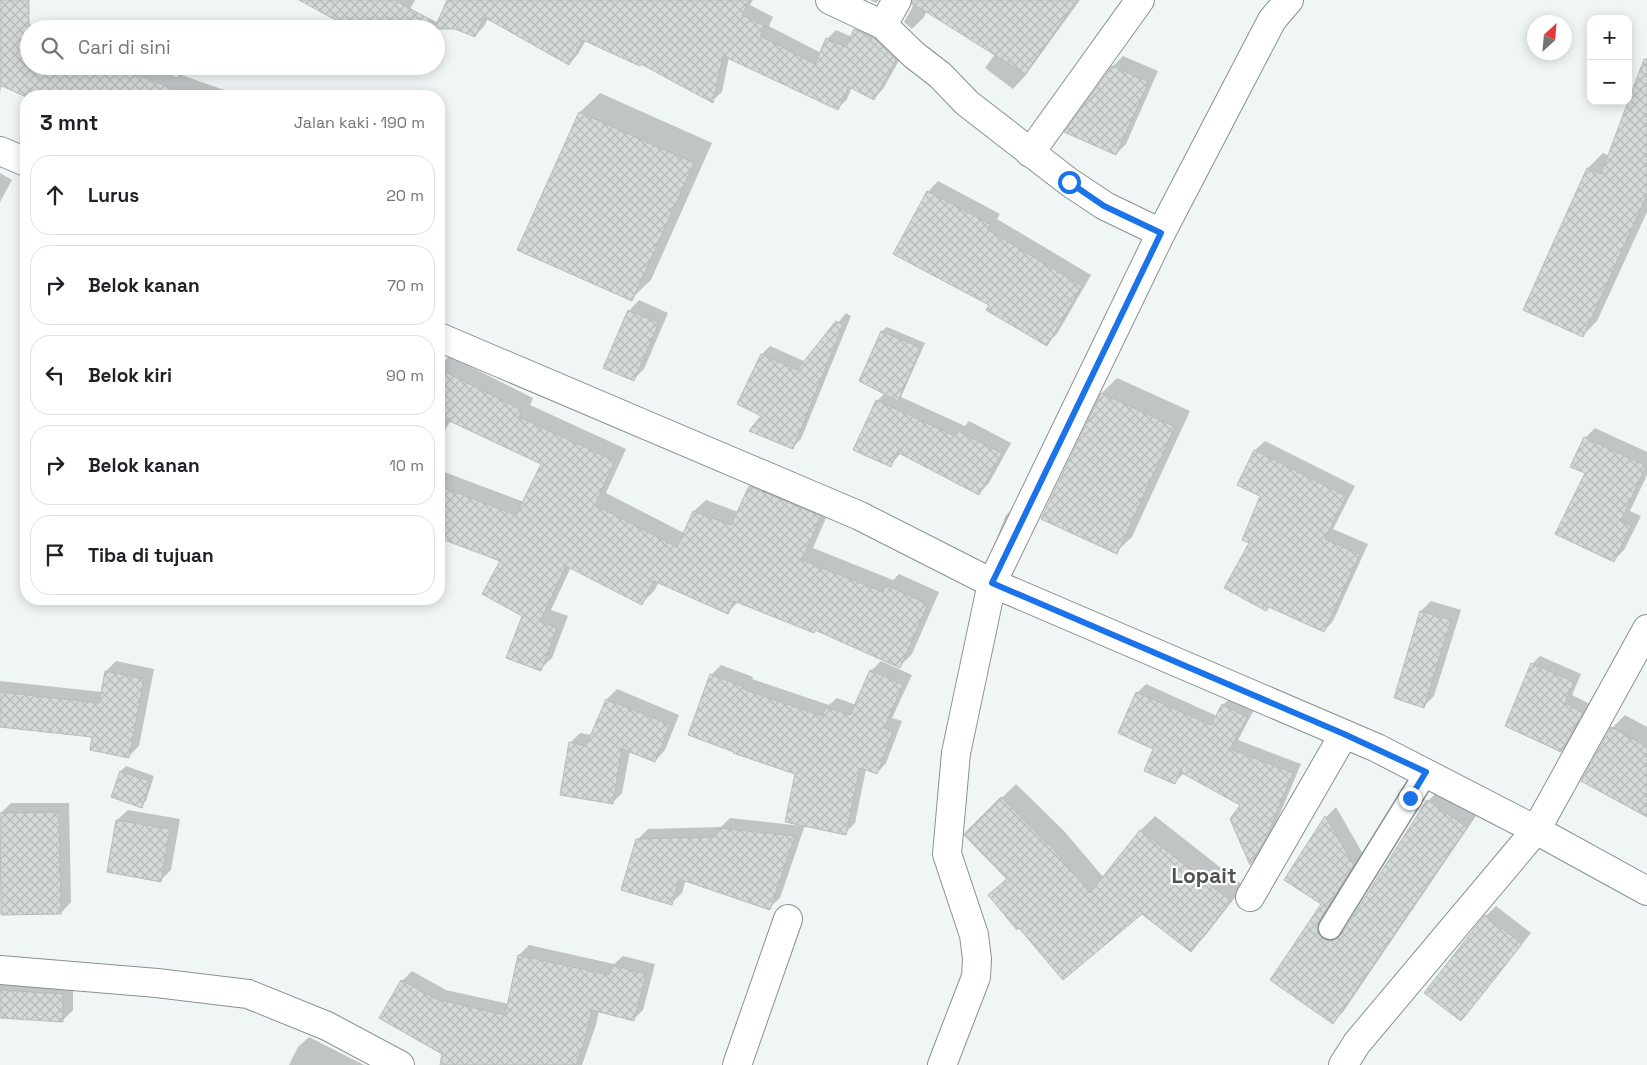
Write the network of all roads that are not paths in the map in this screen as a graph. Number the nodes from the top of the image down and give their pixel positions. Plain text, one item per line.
1 (830, 0) edge
2 (897, 0) edge
3 (1140, 0) edge
4 (1289, 0) edge
5 (883, 25) junction
6 (0, 150) edge
7 (1030, 152) junction
8 (20, 159) edge
9 (1161, 233) junction
10 (445, 340) edge
11 (992, 583) junction
12 (1647, 629) edge
13 (1344, 734) junction
14 (1426, 772) junction
15 (1536, 830) junction
16 (1647, 891) edge
17 (1250, 898) dead end
18 (788, 919) dead end
19 (1330, 928) dead end
20 (0, 970) edge
21 (400, 1065) edge
22 (737, 1065) edge
23 (942, 1065) edge
24 (1343, 1065) edge

1 - 5 street
2 - 5 street
3 - 7 street
4 - 9 street
5 - 7 street
6 - 8 street
7 - 9 street
9 - 11 street
10 - 11 street
11 - 13 street
11 - 23 street
12 - 15 street
13 - 14 street
13 - 17 street
14 - 15 street
14 - 19 lane
15 - 16 street
15 - 24 street
18 - 22 street
20 - 21 street

